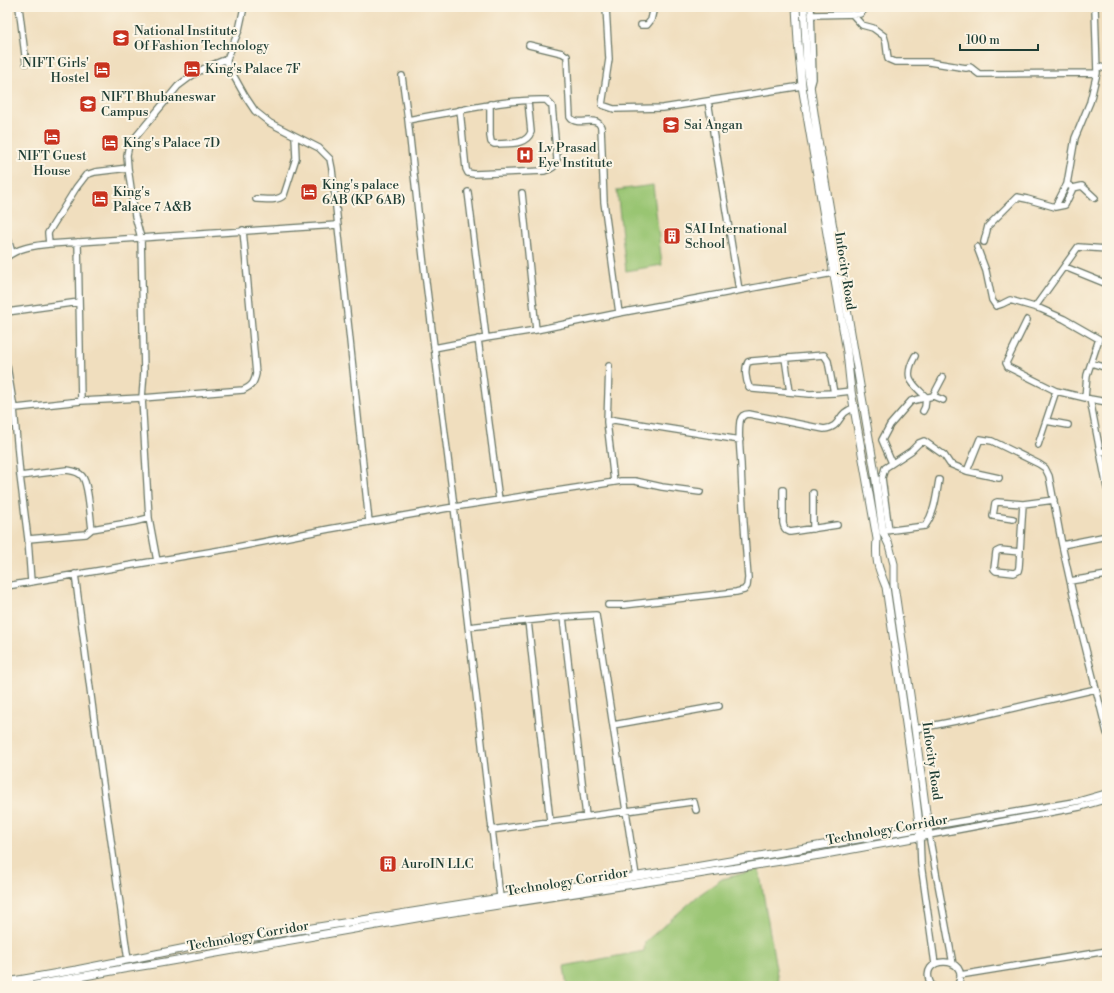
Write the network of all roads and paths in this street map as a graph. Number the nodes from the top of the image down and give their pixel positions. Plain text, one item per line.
1 (18, 7) edge
2 (244, 7) edge
3 (606, 7) edge
4 (654, 7) edge
5 (796, 7) edge
6 (804, 7) edge
7 (811, 7) edge
8 (867, 7) edge
9 (1095, 7) edge
10 (812, 14) junction
11 (852, 14) junction
12 (641, 25) dead end
13 (529, 45) dead end
14 (227, 59) junction
15 (26, 63) dead end
16 (1097, 66) junction
17 (1107, 69) edge
18 (1097, 73) junction
19 (402, 76) dead end
20 (802, 86) junction
21 (810, 88) junction
22 (528, 101) junction
23 (708, 101) junction
24 (490, 104) junction
25 (460, 110) junction
26 (408, 120) junction
27 (295, 136) junction
28 (815, 141) junction
29 (128, 168) junction
30 (1067, 184) junction
31 (1073, 188) junction
32 (468, 192) dead end
33 (522, 193) dead end
34 (256, 198) dead end
35 (1095, 198) dead end
36 (1054, 207) junction
37 (337, 225) junction
38 (243, 230) junction
39 (7, 235) edge
40 (141, 238) junction
41 (78, 242) junction
42 (984, 242) dead end
43 (49, 244) junction
44 (977, 246) dead end
45 (1107, 249) edge
46 (9, 255) edge
47 (1065, 266) junction
48 (833, 273) junction
49 (1107, 284) edge
50 (739, 290) junction
51 (79, 302) junction
52 (1036, 307) junction
53 (7, 312) edge
54 (619, 313) junction
55 (844, 316) junction
56 (1027, 320) dead end
57 (536, 330) junction
58 (486, 338) junction
59 (478, 340) junction
60 (434, 348) junction
61 (915, 356) dead end
62 (785, 358) junction
63 (1091, 363) junction
64 (7, 366) edge
65 (609, 366) dead end
66 (1107, 368) edge
67 (943, 376) dead end
68 (851, 391) junction
69 (1056, 391) junction
70 (790, 392) junction
71 (834, 393) junction
72 (933, 396) junction
73 (926, 397) junction
74 (142, 398) junction
75 (1087, 399) junction
76 (944, 400) dead end
77 (81, 401) junction
78 (1107, 402) edge
79 (7, 408) edge
80 (14, 408) junction
81 (854, 408) junction
82 (923, 411) dead end
83 (1046, 421) junction
84 (607, 422) junction
85 (1068, 425) dead end
86 (740, 440) junction
87 (1038, 445) dead end
88 (1107, 451) edge
89 (1100, 452) junction
90 (892, 463) junction
91 (967, 471) junction
92 (20, 476) junction
93 (999, 478) dead end
94 (939, 480) dead end
95 (614, 482) junction
96 (1107, 488) edge
97 (782, 490) dead end
98 (700, 492) dead end
99 (813, 493) dead end
100 (499, 500) junction
101 (1054, 500) junction
102 (1023, 504) junction
103 (454, 507) junction
104 (149, 518) junction
105 (1013, 519) dead end
106 (369, 522) junction
107 (837, 525) dead end
108 (92, 529) junction
109 (813, 529) junction
110 (884, 534) junction
111 (1107, 536) edge
112 (28, 539) junction
113 (1062, 545) junction
114 (1020, 552) junction
115 (157, 561) junction
116 (75, 574) junction
117 (1107, 575) edge
118 (1070, 581) junction
119 (32, 582) junction
120 (894, 585) junction
121 (7, 586) edge
122 (886, 587) junction
123 (608, 605) dead end
124 (563, 617) junction
125 (528, 621) junction
126 (468, 627) junction
127 (1096, 689) junction
128 (719, 706) dead end
129 (613, 725) junction
130 (915, 729) junction
131 (1107, 733) edge
132 (1107, 793) edge
133 (1107, 799) edge
134 (696, 810) dead end
135 (627, 812) junction
136 (586, 816) junction
137 (550, 821) junction
138 (491, 830) junction
139 (929, 831) junction
140 (920, 832) junction
141 (636, 876) junction
142 (610, 884) junction
143 (500, 897) junction
144 (1107, 951) edge
145 (128, 960) junction
146 (935, 964) junction
147 (953, 964) junction
148 (960, 974) junction
149 (7, 982) edge
150 (30, 986) edge
151 (932, 986) edge
152 (957, 986) edge

1 - 15 street
2 - 14 street
3 - 23 street
4 - 12 street
5 - 20 main road, Infocity Road
6 - 21 main road, Infocity Road
7 - 10 street
8 - 11 street
9 - 16 street
10 - 11 street
10 - 21 street
11 - 18 street
13 - 54 street
14 - 27 street
14 - 29 street
16 - 17 street
16 - 18 street
18 - 30 street
19 - 26 street
20 - 23 street
20 - 28 main road, Infocity Road
21 - 28 main road, Infocity Road
22 - 24 street
22 - 24 street
22 - 25 street
23 - 50 street
24 - 25 street
25 - 26 street
26 - 60 street
27 - 34 street
27 - 37 street
28 - 48 main road, Infocity Road
28 - 55 main road, Infocity Road
29 - 40 street
29 - 43 street
30 - 31 street
30 - 36 street
31 - 35 street
31 - 36 street
32 - 58 street
33 - 57 street
36 - 42 street
37 - 38 street
37 - 106 street
38 - 40 street
38 - 74 street
39 - 46 street
40 - 41 street
40 - 74 street
41 - 43 street
41 - 51 street
43 - 46 street
44 - 52 street
45 - 47 street
47 - 49 street
47 - 52 street
48 - 50 street
48 - 55 main road, Infocity Road
50 - 54 street
51 - 53 street
51 - 77 street
52 - 63 street
54 - 57 street
55 - 68 main road, Infocity Road
55 - 110 main road, Infocity Road
56 - 69 street
57 - 58 street
58 - 59 street
59 - 60 street
59 - 100 street
60 - 103 street
61 - 73 street
62 - 70 street
62 - 70 street
62 - 71 street
63 - 66 street
63 - 75 street
64 - 80 street
65 - 84 street
67 - 72 street
68 - 71 street
68 - 81 main road, Infocity Road
69 - 75 street
69 - 83 street
70 - 71 street
72 - 73 street
72 - 76 street
73 - 82 street
73 - 90 street
74 - 77 street
74 - 104 street
75 - 78 street
75 - 89 street
77 - 80 street
79 - 80 street
80 - 92 street
81 - 86 street
81 - 110 main road, Infocity Road
83 - 85 street
83 - 87 street
84 - 86 street
84 - 95 street
86 - 123 street
88 - 89 street
89 - 96 street
90 - 91 street
90 - 110 street
91 - 93 street
91 - 101 street
92 - 108 street
92 - 112 street
94 - 110 street
95 - 98 street
95 - 100 street
97 - 109 street
99 - 109 street
100 - 103 street
101 - 102 street
101 - 113 street
102 - 105 street
102 - 114 street
103 - 106 street
103 - 126 street
104 - 108 street
104 - 115 street
106 - 115 street
107 - 109 street
108 - 112 street
110 - 120 main road, Infocity Road
110 - 122 main road, Infocity Road
111 - 113 street
112 - 119 street
113 - 118 street
114 - 114 street
115 - 116 street
116 - 119 street
116 - 145 street
117 - 118 street
118 - 127 street
119 - 121 street
120 - 122 main road
120 - 130 main road, Infocity Road
122 - 140 main road, Infocity Road
124 - 125 street
124 - 129 street
124 - 136 street
125 - 126 street
125 - 137 street
126 - 138 street
127 - 130 street
127 - 131 street
128 - 129 street
129 - 135 street
130 - 139 main road, Infocity Road
132 - 139 street
133 - 139 street, Technology Corridor
134 - 135 street
135 - 136 street
135 - 141 street
136 - 137 street
137 - 138 street
138 - 143 street
139 - 140 main road
139 - 147 street, Infocity Road
140 - 141 main road
140 - 142 main road, Technology Corridor
140 - 146 street, Infocity Road
141 - 142 main road
142 - 143 main road
142 - 150 main road, Technology Corridor
143 - 145 main road
144 - 148 street
145 - 149 main road
146 - 147 street
146 - 151 street
147 - 148 street
148 - 152 street

